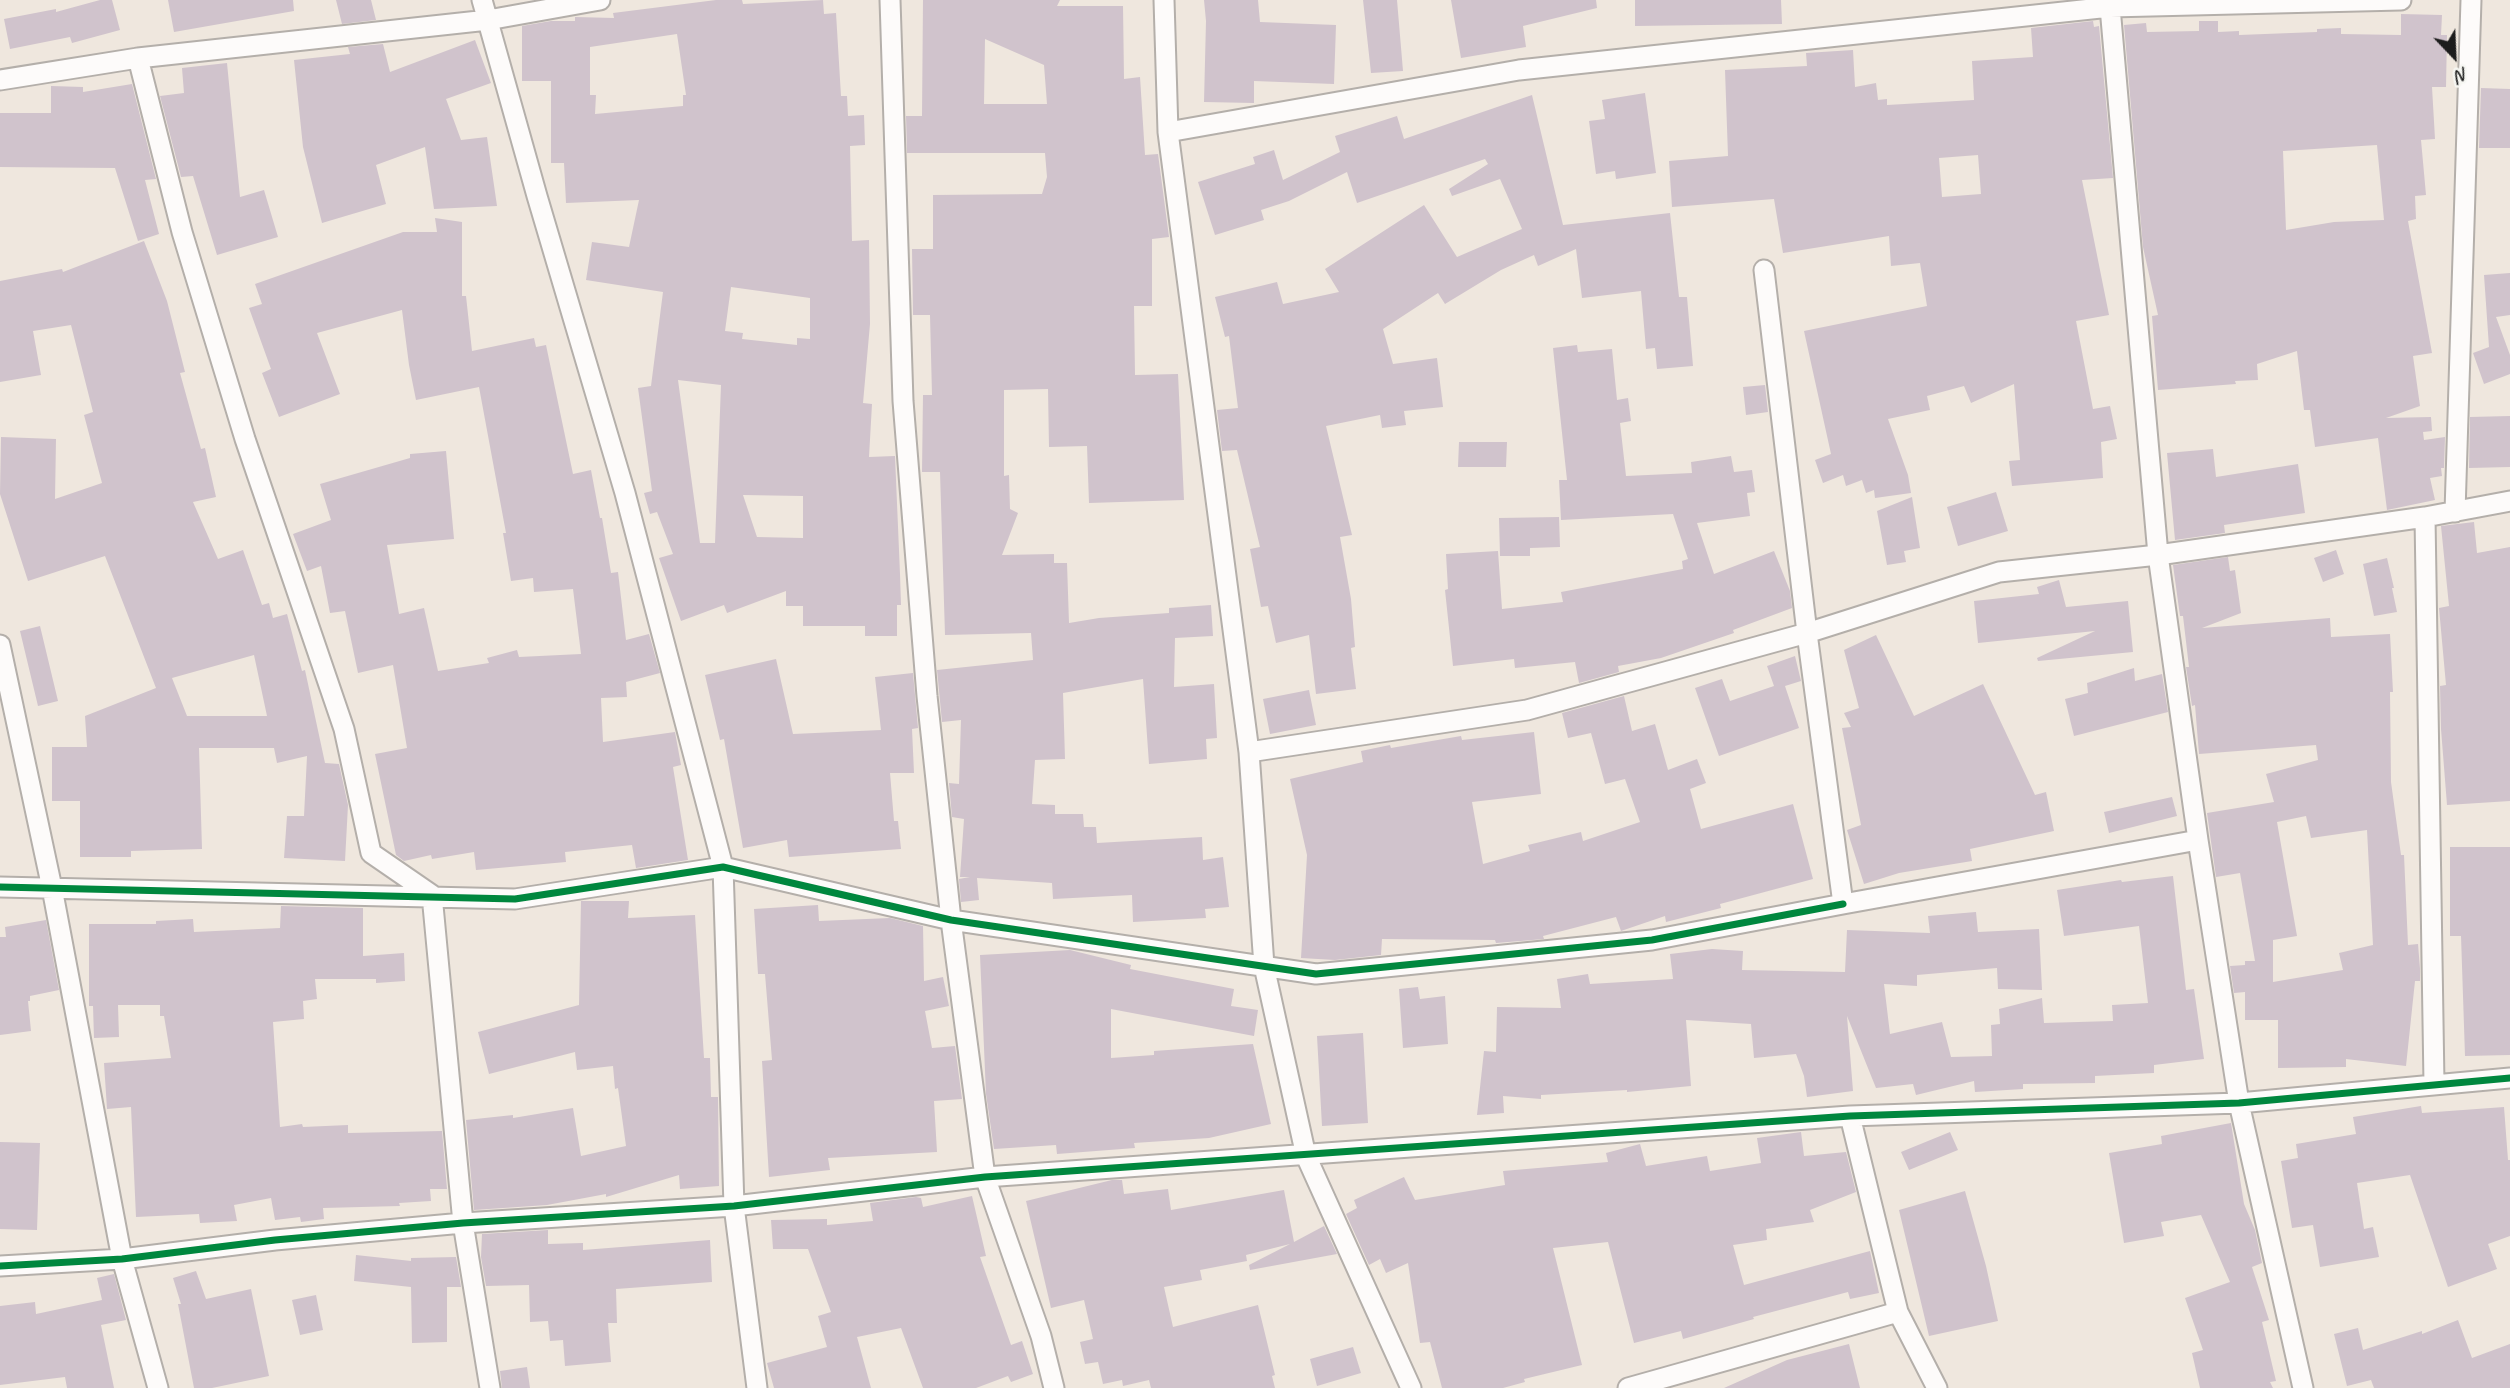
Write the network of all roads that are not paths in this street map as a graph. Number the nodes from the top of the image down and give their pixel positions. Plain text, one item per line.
1 (482, 0) edge
2 (600, 0) edge
3 (890, 0) edge
4 (1164, 0) edge
5 (2401, 0) edge
6 (2471, 0) edge
7 (2110, 7) junction
8 (488, 20) junction
9 (138, 58) junction
10 (0, 80) edge
11 (1168, 132) junction
12 (1764, 270) dead end
13 (2510, 501) edge
14 (2455, 512) junction
15 (2425, 517) junction
16 (2158, 555) junction
17 (1807, 633) junction
18 (0, 645) edge
19 (1249, 752) junction
20 (2198, 840) junction
21 (723, 867) junction
22 (0, 887) edge
23 (52, 888) junction
24 (432, 895) junction
25 (1843, 904) junction
26 (951, 920) junction
27 (1264, 966) junction
28 (2510, 1078) edge
29 (2434, 1084) junction
30 (2239, 1103) junction
31 (1850, 1115) junction
32 (1306, 1156) junction
33 (985, 1177) junction
34 (734, 1206) junction
35 (463, 1223) junction
36 (122, 1259) junction
37 (0, 1266) edge
38 (1898, 1312) junction
39 (1642, 1386) edge
40 (158, 1388) edge
41 (490, 1388) edge
42 (757, 1388) edge
43 (1054, 1388) edge
44 (1411, 1388) edge
45 (1937, 1388) edge
46 (2303, 1388) edge

1 - 8 street
2 - 8 street
3 - 26 street
4 - 11 street
5 - 7 street
6 - 14 street
7 - 11 street
7 - 16 street
8 - 9 street
8 - 21 street
9 - 10 street
9 - 24 street
11 - 19 street
12 - 17 street
13 - 14 street
14 - 15 street
15 - 16 street
15 - 29 street
16 - 17 street
16 - 20 street
17 - 19 street
17 - 25 street
18 - 23 street
19 - 27 street
20 - 25 street
20 - 30 street
21 - 24 street
21 - 26 street
21 - 34 street
22 - 23 street
23 - 24 street
23 - 36 street
24 - 35 street
25 - 27 street
26 - 27 street
26 - 33 street
27 - 32 street
28 - 29 street
29 - 30 street
30 - 31 street
30 - 46 street
31 - 32 street
31 - 38 street
32 - 33 street
32 - 44 street
33 - 34 street
33 - 43 street
34 - 35 street
34 - 42 street
35 - 36 street
35 - 41 street
36 - 37 street
36 - 40 street
38 - 39 street
38 - 45 street

